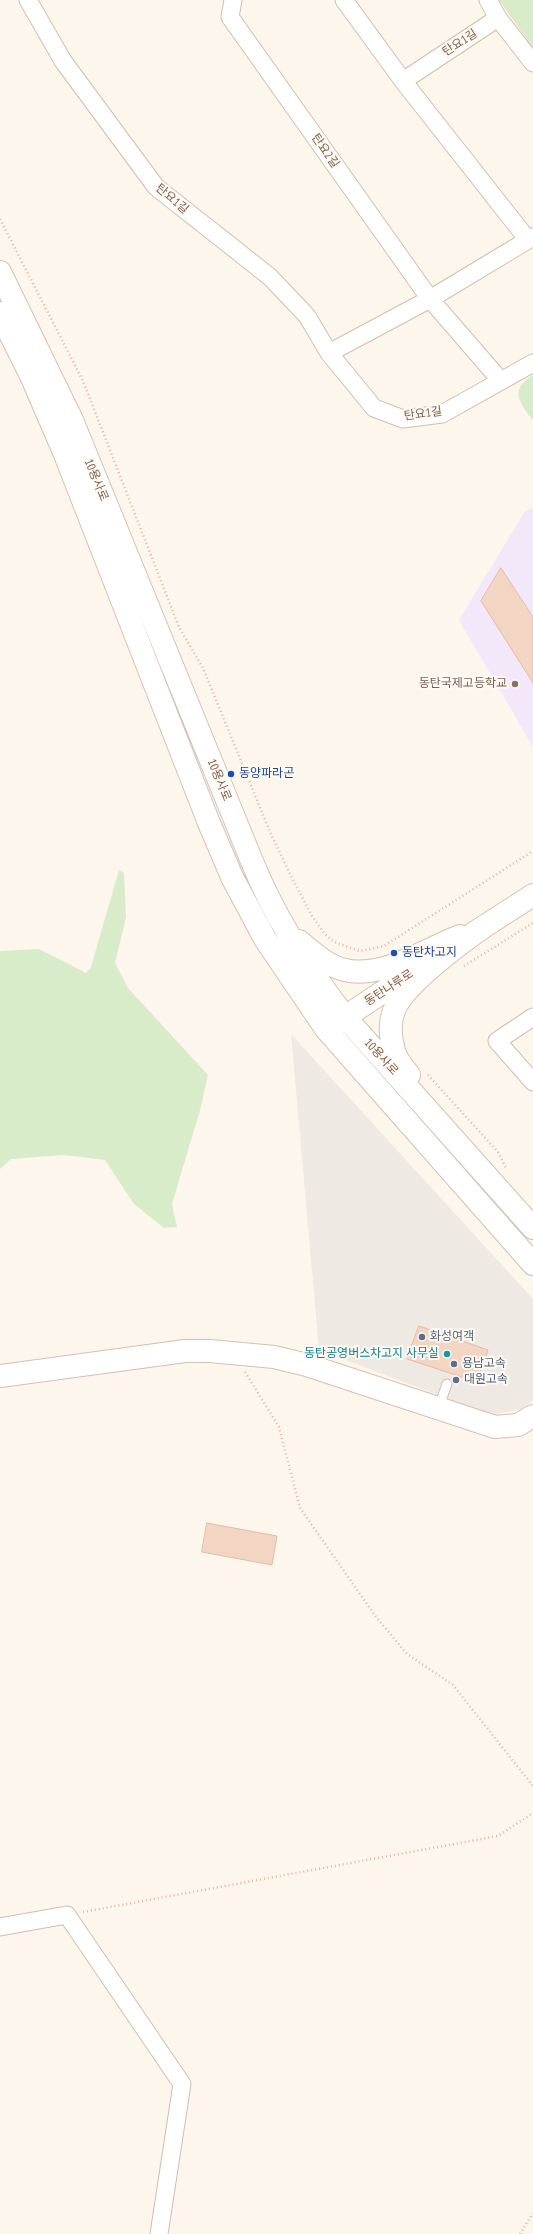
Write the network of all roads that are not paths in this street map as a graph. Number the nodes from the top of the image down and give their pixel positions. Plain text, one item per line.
1 (28, 0) edge
2 (233, 0) edge
3 (344, 0) edge
4 (488, 0) edge
5 (498, 18) junction
6 (533, 63) edge
7 (403, 81) junction
8 (531, 239) edge
9 (0, 272) edge
10 (430, 299) junction
11 (0, 313) edge
12 (329, 353) junction
13 (533, 363) edge
14 (501, 381) junction
15 (533, 894) edge
16 (282, 924) junction
17 (485, 926) junction
18 (345, 1017) junction
19 (533, 1017) edge
20 (326, 1029) junction
21 (533, 1082) edge
22 (500, 1176) junction
23 (533, 1228) edge
24 (533, 1264) edge
25 (0, 1376) edge
26 (447, 1384) dead end
27 (438, 1409) junction
28 (533, 1416) edge
29 (0, 1926) edge
30 (160, 2234) edge

1 - 12 street, 탄요1길
2 - 10 street, 탄요2길
3 - 7 street
4 - 5 street
5 - 6 street
5 - 7 street, 탄요1길
7 - 8 street
8 - 10 street
9 - 16 street, 10용사로
10 - 12 street
10 - 14 street, 탄요2길
11 - 20 street, 10용사로
12 - 14 street, 탄요1길
13 - 14 street, 탄요1길
15 - 17 street, 동탄나루로
16 - 17 street
16 - 18 street, 10용사로
17 - 18 street, 동탄나루로
17 - 22 street
18 - 20 street, 동탄나루로
18 - 22 street, 10용사로
19 - 21 street
20 - 24 street, 10용사로
22 - 23 street, 10용사로
25 - 27 street
26 - 27 lane
27 - 28 street
29 - 30 street

